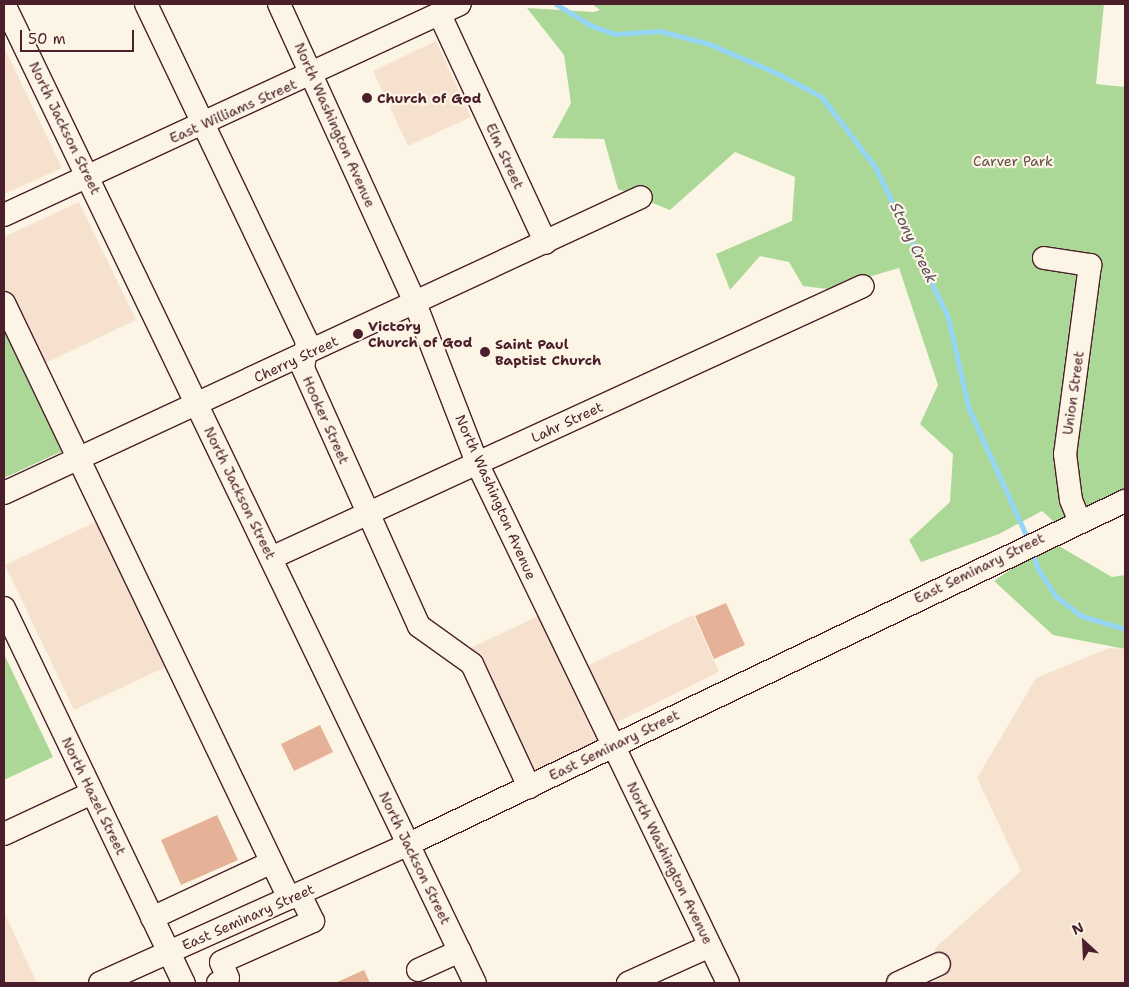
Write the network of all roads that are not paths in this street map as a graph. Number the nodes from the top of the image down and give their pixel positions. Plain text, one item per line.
1 (4, 4) edge
2 (146, 4) edge
3 (279, 4) edge
4 (460, 4) edge
5 (440, 15) junction
6 (313, 74) junction
7 (203, 124) junction
8 (88, 176) junction
9 (641, 197) dead end
10 (4, 215) edge
11 (546, 243) junction
12 (1044, 258) dead end
13 (863, 286) dead end
14 (415, 303) junction
15 (4, 304) edge
16 (305, 355) junction
17 (197, 405) junction
18 (77, 460) junction
19 (477, 463) junction
20 (4, 492) edge
21 (1125, 500) edge
22 (368, 514) junction
23 (1070, 524) junction
24 (271, 558) junction
25 (4, 608) edge
26 (614, 746) junction
27 (529, 787) junction
28 (92, 793) junction
29 (4, 834) edge
30 (408, 844) junction
31 (272, 862) junction
32 (294, 896) junction
33 (152, 918) junction
34 (710, 946) junction
35 (460, 951) junction
36 (169, 952) junction
37 (938, 964) dead end
38 (418, 970) dead end
39 (100, 983) edge
40 (184, 983) edge
41 (218, 983) edge
42 (475, 983) edge
43 (628, 983) edge
44 (728, 983) edge
45 (898, 983) edge

1 - 8 street, North Jackson Street
2 - 7 street, Hooker Street
3 - 6 street, North Washington Avenue
4 - 5 street, East Williams Street
5 - 6 street, East Williams Street
5 - 11 street, Elm Street
6 - 7 street, East Williams Street
6 - 14 street, North Washington Avenue
7 - 8 street, East Williams Street
7 - 16 street, Hooker Street
8 - 10 street, East Williams Street
8 - 17 street, North Jackson Street
9 - 11 street, Cherry Street
11 - 14 street, Cherry Street
12 - 23 street, Union Street
13 - 19 street, Lahr Street
14 - 16 street, Cherry Street
14 - 19 street, North Washington Avenue
15 - 18 street
16 - 17 street, Cherry Street
16 - 22 street, Hooker Street
17 - 18 street, Cherry Street
17 - 24 street, North Jackson Street
18 - 20 street, Cherry Street
18 - 31 street
19 - 22 street, Lahr Street
19 - 26 street, North Washington Avenue
21 - 23 street, East Seminary Street
22 - 24 street, Lahr Street
22 - 27 street, Hooker Street
23 - 26 street, East Seminary Street
24 - 30 street, North Jackson Street
25 - 28 street, North Hazel Street
26 - 27 street, East Seminary Street
26 - 34 street, North Washington Avenue
27 - 30 street, East Seminary Street
28 - 29 street
28 - 33 street, North Hazel Street
30 - 32 street, East Seminary Street
30 - 35 street, North Jackson Street
31 - 32 street
31 - 33 street
32 - 36 street, East Seminary Street
32 - 41 street
33 - 36 street, North Hazel Street
34 - 43 street
34 - 44 street, North Washington Avenue
35 - 38 street
35 - 42 street, North Jackson Street
36 - 39 street, East Seminary Street
36 - 40 street, North Hazel Street
37 - 45 street

